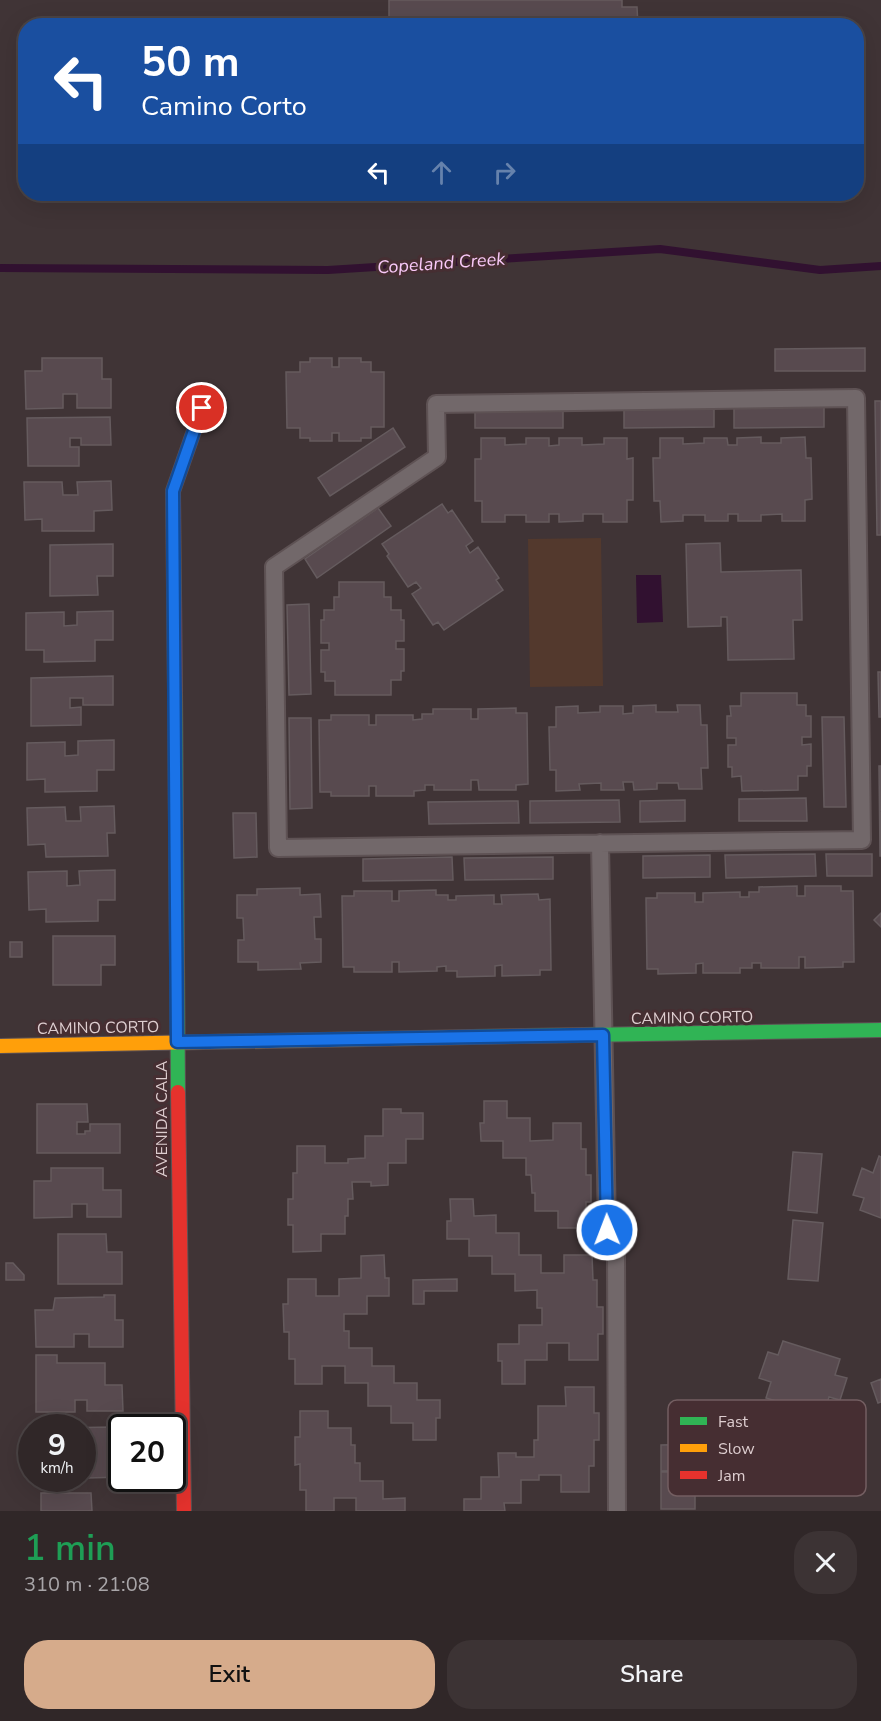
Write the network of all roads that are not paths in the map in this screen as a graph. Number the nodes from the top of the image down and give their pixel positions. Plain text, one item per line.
1 (202, 408) dead end
2 (600, 843) junction
3 (881, 1030) edge
4 (603, 1035) junction
5 (177, 1042) junction
6 (0, 1046) edge
7 (616, 1510) edge
8 (184, 1511) edge

1 - 5 street, AVENIDA CALA
2 - 2 lane
2 - 4 lane
3 - 4 street, CAMINO CORTO
4 - 5 street, CAMINO CORTO
4 - 7 lane
5 - 6 street, CAMINO CORTO
5 - 8 street, AVENIDA CALA

